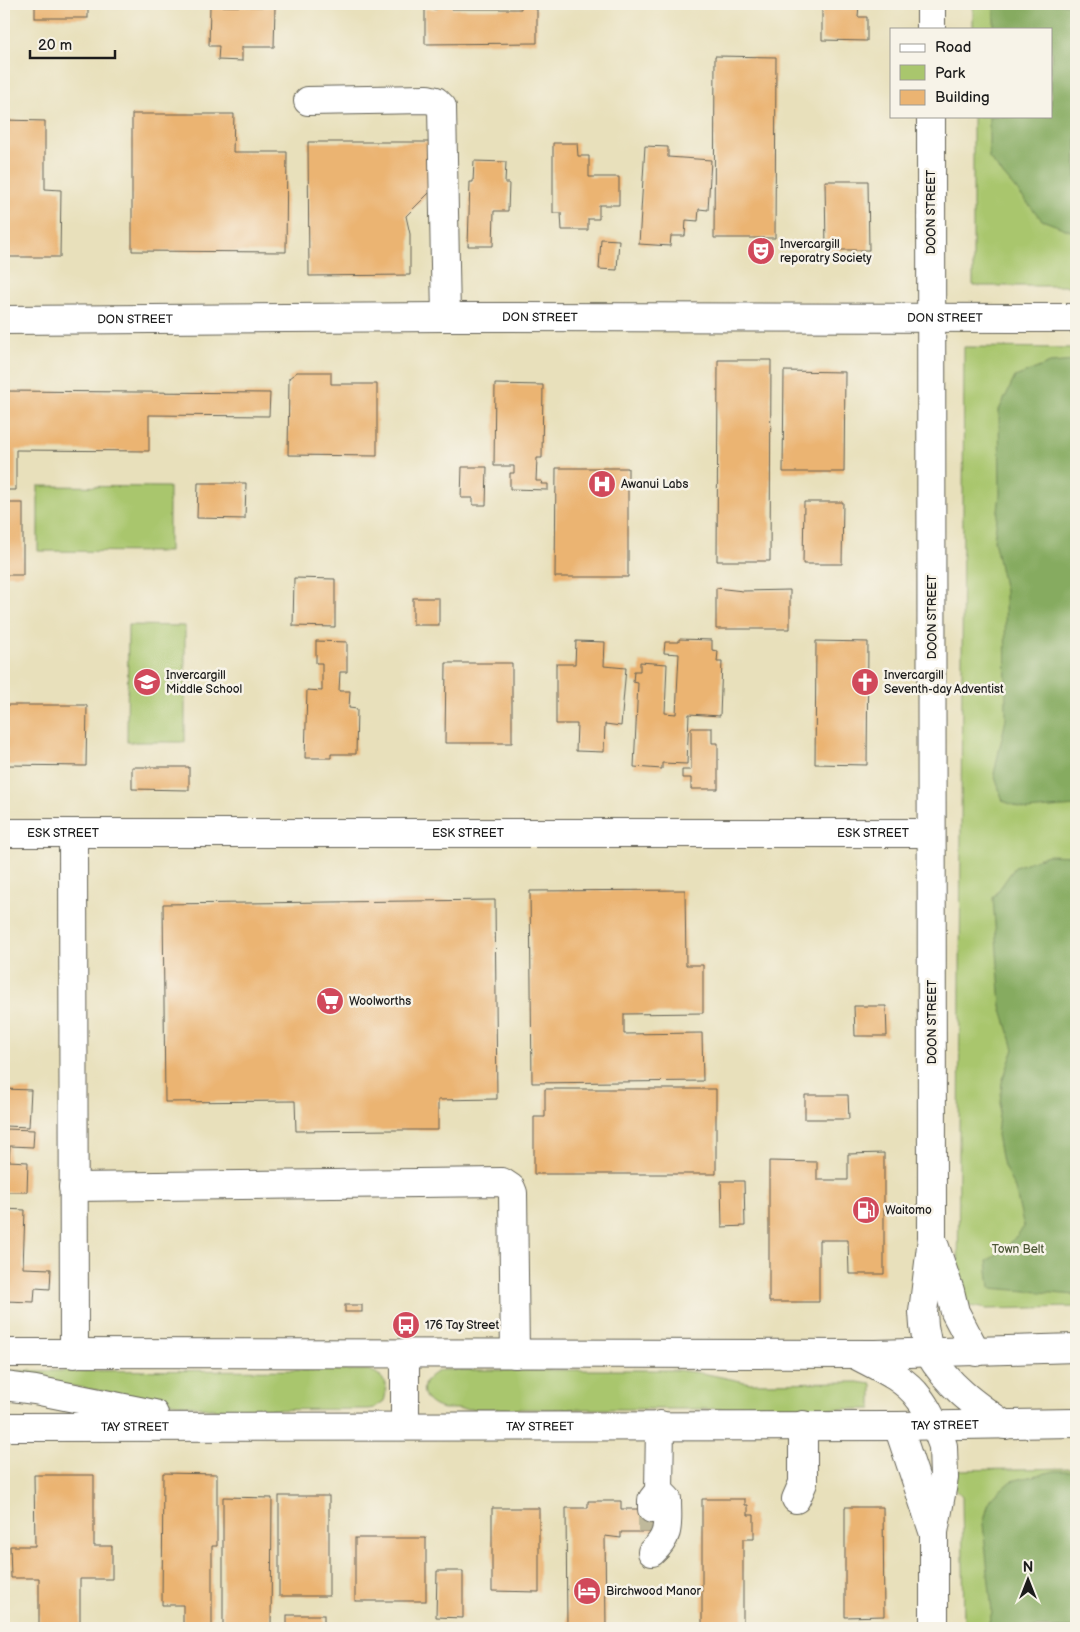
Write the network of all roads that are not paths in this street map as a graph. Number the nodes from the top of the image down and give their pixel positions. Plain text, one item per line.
1 (931, 4) edge
2 (931, 28) edge
3 (308, 101) dead end
4 (931, 118) edge
5 (446, 318) junction
6 (1076, 318) edge
7 (932, 319) junction
8 (4, 320) edge
9 (4, 833) edge
10 (73, 833) junction
11 (931, 833) junction
12 (73, 1187) junction
13 (932, 1238) junction
14 (1076, 1348) edge
15 (976, 1352) junction
16 (406, 1353) junction
17 (929, 1353) junction
18 (4, 1354) edge
19 (74, 1354) junction
20 (515, 1354) junction
21 (853, 1354) junction
22 (4, 1386) edge
23 (1076, 1423) edge
24 (660, 1425) junction
25 (804, 1425) junction
26 (935, 1425) junction
27 (1005, 1425) junction
28 (235, 1426) junction
29 (406, 1426) junction
30 (898, 1426) junction
31 (4, 1427) edge
32 (796, 1498) dead end
33 (654, 1511) tunnel mouth
34 (934, 1532) junction
35 (934, 1628) edge

1 - 2 main road
3 - 5 main road
4 - 7 main road, DOON STREET
5 - 7 main road, DON STREET
5 - 8 main road, DON STREET
6 - 7 main road, DON STREET
7 - 11 main road, DOON STREET
9 - 10 main road, ESK STREET
10 - 11 main road, ESK STREET
10 - 12 main road
11 - 13 main road, DOON STREET
12 - 19 main road
12 - 20 main road
13 - 15 main road, DOON STREET
13 - 17 main road, DOON STREET
14 - 15 main road
15 - 17 main road
16 - 19 main road
16 - 20 main road
16 - 29 main road
17 - 21 main road
17 - 27 main road
18 - 19 main road
20 - 21 main road
21 - 26 main road
22 - 28 main road
23 - 27 main road, TAY STREET
24 - 25 main road, TAY STREET
24 - 29 main road, TAY STREET
24 - 33 main road
25 - 30 main road, TAY STREET
25 - 32 main road
26 - 27 main road, TAY STREET
26 - 30 main road, TAY STREET
26 - 34 main road
28 - 29 main road, TAY STREET
28 - 31 main road, TAY STREET
30 - 34 main road
34 - 35 main road

